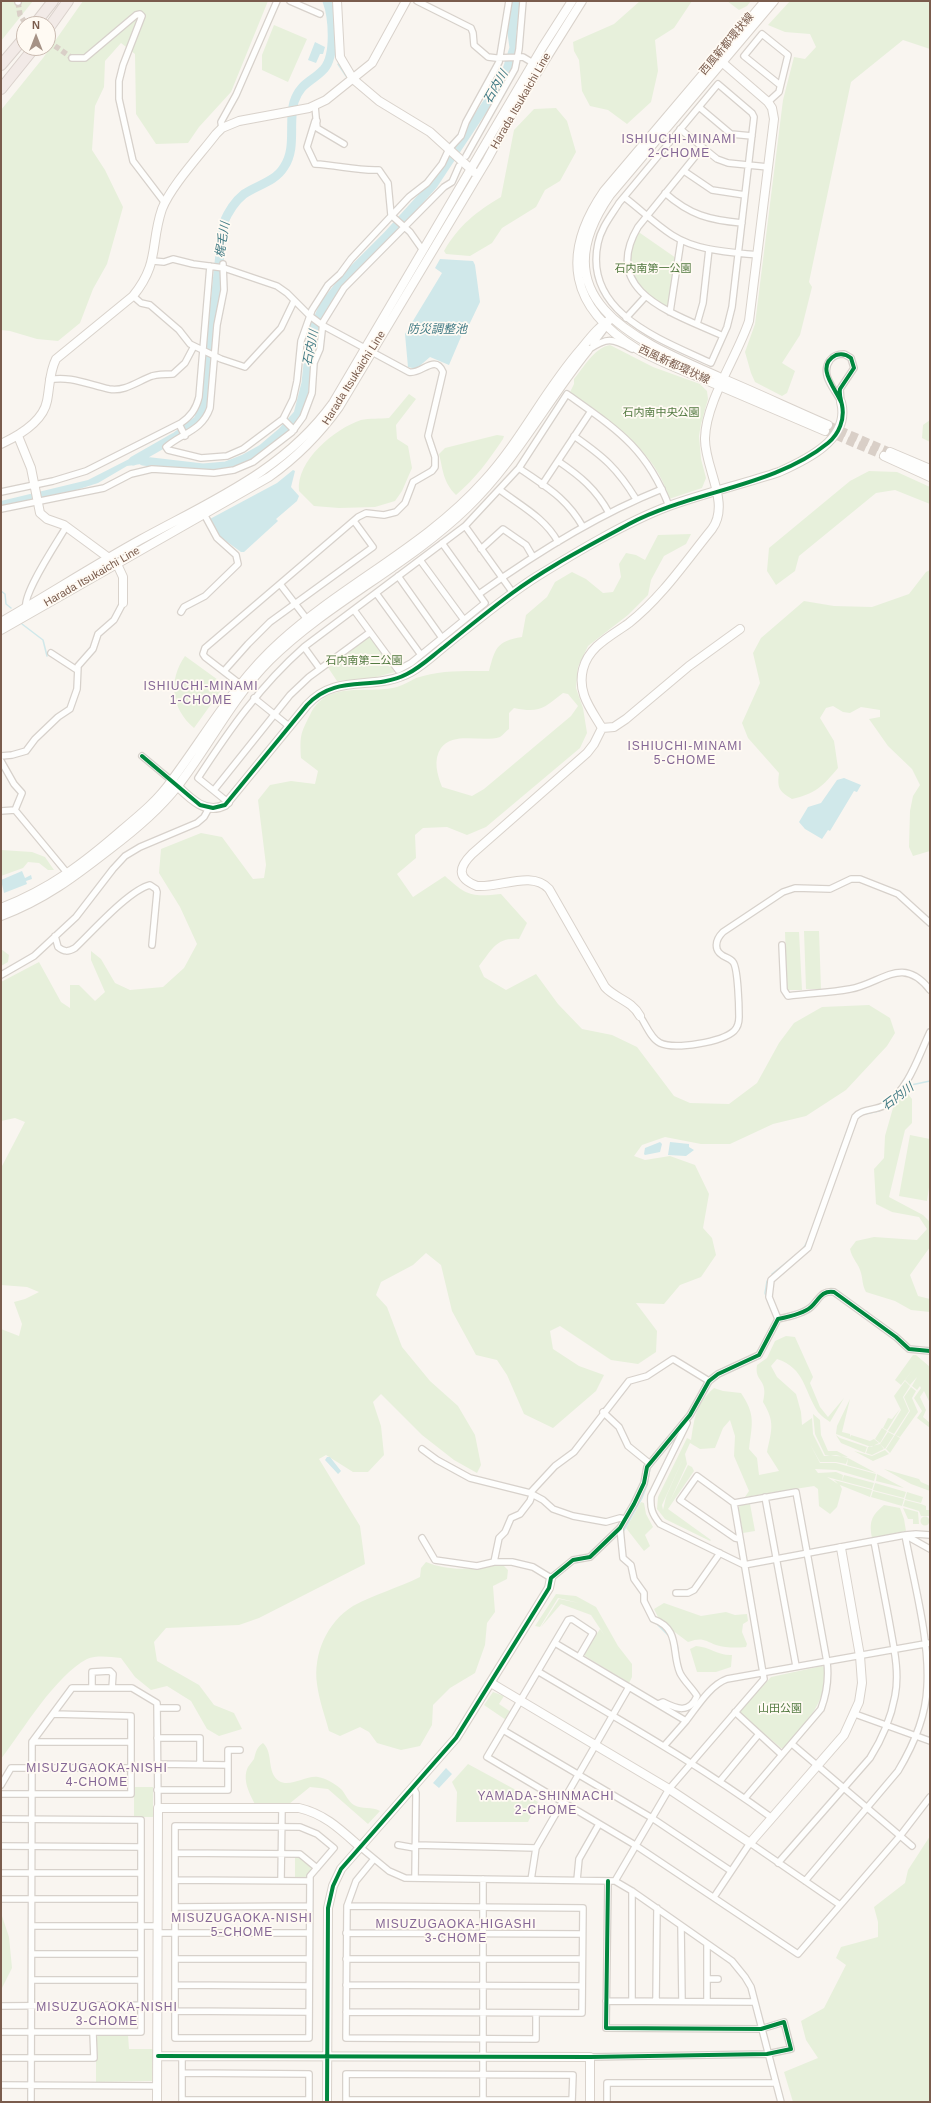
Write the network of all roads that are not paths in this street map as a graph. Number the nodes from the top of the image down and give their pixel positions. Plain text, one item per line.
1 (53, 1) edge
2 (68, 1) edge
3 (277, 1) edge
4 (290, 1) edge
5 (337, 1) edge
6 (406, 1) edge
7 (418, 1) edge
8 (509, 1) edge
9 (523, 1) edge
10 (572, 1) edge
11 (582, 1) edge
12 (765, 1) edge
13 (774, 1) edge
14 (320, 14) dead end
15 (41, 16) edge
16 (56, 18) edge
17 (16, 47) edge
18 (28, 56) edge
19 (501, 57) junction
20 (517, 57) junction
21 (72, 58) dead end
22 (719, 60) junction
23 (533, 63) junction
24 (1, 65) edge
25 (353, 80) junction
26 (780, 85) junction
27 (1, 89) edge
28 (768, 102) junction
29 (315, 106) junction
30 (699, 106) junction
31 (317, 121) junction
32 (222, 128) junction
33 (680, 129) junction
34 (752, 136) junction
35 (344, 144) dead end
36 (702, 148) junction
37 (450, 150) junction
38 (462, 161) junction
39 (749, 165) junction
40 (768, 167) junction
41 (470, 169) junction
42 (684, 171) junction
43 (478, 174) junction
44 (665, 193) junction
45 (745, 195) junction
46 (624, 197) junction
47 (165, 203) junction
48 (647, 215) junction
49 (393, 217) junction
50 (742, 223) junction
51 (404, 226) junction
52 (681, 240) junction
53 (422, 249) junction
54 (709, 249) junction
55 (739, 253) junction
56 (758, 255) junction
57 (153, 261) junction
58 (223, 266) junction
59 (211, 267) junction
60 (133, 296) junction
61 (646, 296) junction
62 (294, 301) junction
63 (670, 312) junction
64 (310, 316) junction
65 (611, 318) junction
66 (626, 318) junction
67 (322, 324) junction
68 (697, 324) junction
69 (605, 325) junction
70 (723, 336) junction
71 (194, 346) junction
72 (204, 350) junction
73 (368, 350) junction
74 (588, 350) junction
75 (214, 355) junction
76 (652, 357) junction
77 (49, 380) junction
78 (723, 383) junction
79 (841, 402) junction
80 (591, 411) junction
81 (283, 419) junction
82 (179, 424) junction
83 (826, 428) tunnel mouth
84 (294, 429) junction
85 (185, 435) junction
86 (18, 436) junction
87 (574, 436) junction
88 (1, 444) edge
89 (558, 461) junction
90 (519, 468) junction
91 (930, 469) edge
92 (930, 477) edge
93 (542, 485) junction
94 (34, 486) junction
95 (662, 489) junction
96 (500, 490) junction
97 (716, 491) junction
98 (1, 492) edge
99 (636, 499) junction
100 (37, 501) junction
101 (669, 506) junction
102 (1, 509) edge
103 (608, 513) junction
104 (204, 514) junction
105 (354, 521) junction
106 (465, 526) junction
107 (66, 527) junction
108 (583, 527) junction
109 (558, 542) junction
110 (442, 543) junction
111 (481, 549) junction
112 (533, 556) junction
113 (420, 560) junction
114 (112, 561) junction
115 (398, 576) junction
116 (501, 577) junction
117 (280, 584) junction
118 (376, 593) junction
119 (513, 593) junction
120 (478, 594) junction
121 (123, 603) joint
122 (295, 603) junction
123 (26, 608) junction
124 (354, 610) junction
125 (181, 612) dead end
126 (464, 620) junction
127 (1, 622) edge
128 (309, 622) junction
129 (740, 629) dead end
130 (1, 630) edge
131 (369, 633) junction
132 (442, 638) junction
133 (304, 647) junction
134 (51, 653) dead end
135 (421, 655) junction
136 (320, 669) junction
137 (77, 670) junction
138 (224, 671) junction
139 (240, 684) junction
140 (254, 698) junction
141 (275, 714) junction
142 (290, 727) junction
143 (602, 728) junction
144 (1, 756) edge
145 (142, 756) dead end
146 (1, 761) edge
147 (175, 784) junction
148 (214, 790) junction
149 (228, 803) junction
150 (209, 808) junction
151 (15, 810) junction
152 (1, 811) edge
153 (68, 874) junction
154 (2, 910) edge
155 (930, 923) edge
156 (55, 936) junction
157 (152, 945) dead end
158 (782, 945) dead end
159 (1, 975) edge
160 (930, 990) edge
161 (640, 1016) joint
162 (930, 1032) edge
163 (778, 1319) junction
164 (930, 1351) edge
165 (709, 1381) junction
166 (603, 1412) junction
167 (690, 1415) junction
168 (422, 1449) dead end
169 (649, 1463) junction
170 (531, 1494) junction
171 (765, 1497) junction
172 (734, 1503) junction
173 (625, 1519) junction
174 (620, 1528) junction
175 (930, 1535) edge
176 (906, 1536) junction
177 (422, 1538) dead end
178 (740, 1540) junction
179 (874, 1541) junction
180 (841, 1548) junction
181 (930, 1549) edge
182 (720, 1553) junction
183 (808, 1554) junction
184 (777, 1559) junction
185 (494, 1562) junction
186 (744, 1565) junction
187 (551, 1578) junction
188 (676, 1593) dead end
189 (555, 1643) junction
190 (927, 1644) edge
191 (894, 1649) junction
192 (860, 1656) junction
193 (579, 1657) junction
194 (827, 1662) junction
195 (796, 1666) junction
196 (539, 1672) junction
197 (763, 1673) junction
198 (491, 1683) junction
199 (629, 1687) junction
200 (92, 1688) junction
201 (112, 1688) junction
202 (520, 1700) junction
203 (658, 1704) junction
204 (157, 1708) junction
205 (177, 1708) dead end
206 (735, 1712) junction
207 (52, 1714) junction
208 (855, 1714) junction
209 (612, 1715) junction
210 (686, 1721) junction
211 (887, 1725) junction
212 (503, 1730) junction
213 (759, 1734) junction
214 (916, 1735) junction
215 (157, 1738) junction
216 (930, 1741) edge
217 (32, 1742) junction
218 (131, 1742) junction
219 (594, 1744) junction
220 (792, 1744) junction
221 (664, 1746) junction
222 (240, 1750) dead end
223 (781, 1754) junction
224 (691, 1763) junction
225 (157, 1764) junction
226 (200, 1764) junction
227 (228, 1764) junction
228 (818, 1765) junction
229 (32, 1768) junction
230 (131, 1768) junction
231 (578, 1773) junction
232 (720, 1781) junction
233 (1, 1785) edge
234 (413, 1787) junction
235 (669, 1788) junction
236 (844, 1788) junction
237 (157, 1790) junction
238 (1, 1794) edge
239 (32, 1794) junction
240 (930, 1797) edge
241 (745, 1798) junction
242 (562, 1801) junction
243 (158, 1808) junction
244 (282, 1808) junction
245 (867, 1808) junction
246 (652, 1818) junction
247 (772, 1818) junction
248 (1, 1819) edge
249 (32, 1820) junction
250 (599, 1824) junction
251 (282, 1826) junction
252 (900, 1836) junction
253 (750, 1843) junction
254 (635, 1845) junction
255 (1, 1846) edge
256 (32, 1846) junction
257 (398, 1846) dead end
258 (912, 1846) dead end
259 (140, 1847) junction
260 (360, 1847) junction
261 (415, 1847) junction
262 (536, 1848) junction
263 (175, 1854) junction
264 (282, 1854) junction
265 (374, 1859) junction
266 (778, 1863) junction
267 (317, 1868) junction
268 (731, 1871) junction
269 (1, 1873) edge
270 (32, 1873) junction
271 (140, 1873) junction
272 (415, 1878) junction
273 (483, 1879) junction
274 (175, 1880) junction
275 (281, 1880) junction
276 (310, 1880) junction
277 (531, 1880) junction
278 (577, 1880) junction
279 (608, 1881) junction
280 (615, 1881) junction
281 (805, 1881) junction
282 (632, 1891) junction
283 (714, 1897) junction
284 (1, 1899) edge
285 (32, 1899) junction
286 (141, 1899) junction
287 (840, 1905) junction
288 (309, 1906) junction
289 (347, 1906) junction
290 (175, 1907) junction
291 (484, 1908) junction
292 (657, 1908) junction
293 (32, 1926) junction
294 (141, 1926) junction
295 (681, 1926) junction
296 (158, 1929) junction
297 (175, 1933) junction
298 (309, 1933) junction
299 (346, 1933) junction
300 (483, 1933) junction
301 (582, 1934) junction
302 (707, 1944) junction
303 (32, 1954) junction
304 (140, 1954) junction
305 (175, 1959) junction
306 (309, 1959) junction
307 (346, 1959) junction
308 (483, 1959) junction
309 (582, 1959) junction
310 (707, 1979) junction
311 (718, 1979) dead end
312 (32, 1980) junction
313 (140, 1980) junction
314 (175, 1985) junction
315 (346, 1985) junction
316 (309, 1986) junction
317 (483, 1986) junction
318 (582, 1986) junction
319 (606, 2001) junction
320 (632, 2001) junction
321 (656, 2001) junction
322 (682, 2001) junction
323 (707, 2001) junction
324 (754, 2002) junction
325 (140, 2005) junction
326 (1, 2006) edge
327 (32, 2006) junction
328 (175, 2012) junction
329 (309, 2012) junction
330 (346, 2012) junction
331 (483, 2012) junction
332 (536, 2013) junction
333 (761, 2029) junction
334 (1, 2032) edge
335 (32, 2032) junction
336 (94, 2032) junction
337 (483, 2039) junction
338 (768, 2054) junction
339 (158, 2056) junction
340 (182, 2056) junction
341 (328, 2056) junction
342 (483, 2056) junction
343 (590, 2056) junction
344 (1, 2058) edge
345 (32, 2059) junction
346 (182, 2073) junction
347 (483, 2074) junction
348 (776, 2083) junction
349 (1, 2085) edge
350 (31, 2086) junction
351 (158, 2086) junction
352 (182, 2101) edge
353 (309, 2101) edge
354 (346, 2101) edge
355 (484, 2101) edge
356 (572, 2101) edge
357 (31, 2102) edge
358 (157, 2102) edge
359 (327, 2102) edge
360 (590, 2102) edge
361 (607, 2102) edge
362 (781, 2102) edge

1 - 15 highway
2 - 16 highway
3 - 32 street
4 - 14 street
5 - 25 street
6 - 25 street
7 - 19 street
8 - 19 street
9 - 20 street
10 - 23 street, Harada Itsukaichi Line
11 - 43 street, Harada Itsukaichi Line
12 - 22 street, 西風新都環状線
13 - 22 street, 西風新都環状線
17 - 24 highway
18 - 27 highway
19 - 20 street
19 - 37 street
20 - 23 street
20 - 38 street
21 - 47 street
22 - 28 street
22 - 65 street, 西風新都環状線
22 - 69 street, 西風新都環状線
23 - 41 street, Harada Itsukaichi Line
25 - 29 street
25 - 37 street
26 - 26 street
26 - 28 street
28 - 40 street
29 - 31 street
29 - 32 street
30 - 33 street
30 - 34 street
30 - 34 street
31 - 35 street
31 - 49 street
32 - 47 street
33 - 36 street
33 - 46 street
34 - 39 street
36 - 39 street
36 - 42 street
37 - 38 street
37 - 49 street
38 - 41 street
38 - 51 street
39 - 40 street
39 - 45 street
40 - 56 street
41 - 43 street
41 - 53 street, Harada Itsukaichi Line
42 - 44 street
42 - 45 street
43 - 73 street, Harada Itsukaichi Line
44 - 48 street
44 - 50 street
45 - 50 street
46 - 48 street
46 - 66 street
47 - 57 street
48 - 52 street
48 - 61 street
49 - 51 street
49 - 64 street
50 - 55 street
51 - 53 street
51 - 67 street
52 - 54 street
52 - 63 street
53 - 73 street, Harada Itsukaichi Line
54 - 55 street
54 - 68 street
55 - 56 street
55 - 70 street
56 - 78 street
57 - 59 street
57 - 60 street
58 - 59 street
58 - 62 street
58 - 75 street
59 - 72 street
60 - 71 street
60 - 77 street
61 - 63 street
61 - 66 street
62 - 64 street
62 - 75 street
63 - 68 street
64 - 67 street
64 - 81 street
65 - 69 street
65 - 78 street, 西風新都環状線
66 - 70 street
67 - 73 street
67 - 84 street
68 - 70 street
69 - 74 street
69 - 76 street, 西風新都環状線
69 - 128 street
71 - 72 street
71 - 77 street
72 - 75 street
72 - 82 street
73 - 104 street, Harada Itsukaichi Line
73 - 105 street
73 - 114 street, Harada Itsukaichi Line
74 - 76 street
74 - 128 street
75 - 85 street
76 - 78 street, 西風新都環状線
77 - 86 street
78 - 83 street, 西風新都環状線
78 - 97 street
79 - 79 street
79 - 97 street
80 - 87 street
80 - 90 street
80 - 95 street
81 - 84 street
81 - 85 street
82 - 85 street
82 - 94 street
84 - 100 street
86 - 88 street
86 - 94 street
87 - 89 street
87 - 99 street
89 - 93 street
89 - 103 street
90 - 93 street
90 - 96 street
91 - 92 street
93 - 108 street
94 - 98 street
94 - 100 street
95 - 99 street
95 - 101 street
96 - 106 street
96 - 109 street
97 - 101 street
97 - 143 street
99 - 103 street
100 - 102 street
100 - 107 street
101 - 119 street
103 - 108 street
104 - 114 street, Harada Itsukaichi Line
104 - 125 street
105 - 117 street
105 - 122 street
106 - 110 street
106 - 111 street
107 - 114 street
107 - 123 street
108 - 109 street
109 - 112 street
110 - 113 street
110 - 120 street
111 - 112 street
111 - 116 street
112 - 116 street
113 - 115 street
113 - 126 street
114 - 121 street
114 - 123 street, Harada Itsukaichi Line
114 - 130 street, Harada Itsukaichi Line
115 - 118 street
115 - 132 street
116 - 119 street
116 - 120 street
117 - 122 street
117 - 138 street
118 - 124 street
118 - 135 street
119 - 142 street
120 - 126 street
121 - 137 street
122 - 128 street
122 - 138 street
123 - 127 street, Harada Itsukaichi Line
124 - 131 street
124 - 133 street
126 - 132 street
128 - 139 street
128 - 147 street
129 - 143 street
131 - 135 street
131 - 136 street
132 - 135 street
133 - 136 street
133 - 140 street
134 - 137 street
136 - 141 street
137 - 144 street
138 - 139 street
139 - 147 street
140 - 141 street
140 - 148 street
141 - 142 street
141 - 148 street
142 - 149 street
143 - 161 street
145 - 147 street
146 - 151 street
147 - 150 street
147 - 153 street
147 - 154 street
148 - 149 street
149 - 150 street
150 - 156 street
151 - 152 street
151 - 153 street
153 - 154 street
155 - 161 street
156 - 157 street
156 - 159 street
158 - 160 street
162 - 163 street
163 - 164 street
163 - 165 street
165 - 166 street
165 - 167 street
166 - 169 street
166 - 170 street
167 - 169 street
167 - 182 street
168 - 170 street
169 - 173 street
170 - 173 street
170 - 185 street
171 - 172 street
171 - 183 street
171 - 184 street
172 - 178 street
172 - 178 street
173 - 174 street
174 - 187 street
174 - 203 street
175 - 176 street
176 - 179 street
176 - 181 street
176 - 190 street
177 - 185 street
178 - 186 street
179 - 180 street
179 - 191 street
180 - 183 street
180 - 192 street
182 - 186 street
182 - 188 street
183 - 184 street
183 - 194 street
184 - 186 street
184 - 195 street
185 - 187 street
186 - 197 street
187 - 198 street
189 - 193 street
189 - 193 street
189 - 196 street
190 - 191 street
190 - 214 street
191 - 192 street
191 - 211 street
192 - 194 street
192 - 208 street
193 - 199 street
194 - 195 street
194 - 220 street
195 - 197 street
196 - 202 street
196 - 209 street
197 - 206 street
197 - 210 street
198 - 202 street
198 - 234 street
199 - 203 street
199 - 209 street
200 - 201 street
200 - 201 street
200 - 207 street
201 - 204 street
202 - 212 street
202 - 219 street
203 - 210 street
204 - 205 street
204 - 215 street
206 - 213 street
206 - 224 street
207 - 217 street
207 - 218 street
208 - 211 street
208 - 228 street
209 - 219 street
209 - 221 street
210 - 221 street
211 - 214 street
211 - 236 street
212 - 231 street
212 - 242 street
213 - 223 street
213 - 232 street
214 - 216 street
214 - 245 street
215 - 225 street
215 - 226 street
217 - 218 street
217 - 229 street
218 - 230 street
219 - 231 street
219 - 235 street
220 - 223 street
220 - 228 street
221 - 224 street
222 - 227 street
223 - 241 street
224 - 232 street
224 - 235 street
225 - 226 street
225 - 237 street
226 - 227 street
227 - 237 street
228 - 236 street
228 - 247 street
229 - 230 street
229 - 233 street
229 - 239 street
230 - 239 street
231 - 242 street
231 - 246 street
232 - 241 street
234 - 260 street
234 - 261 street
235 - 246 street
235 - 253 street
236 - 245 street
236 - 266 street
237 - 243 street
238 - 239 street
239 - 249 street
240 - 252 street
241 - 247 street
242 - 250 street
242 - 262 street
243 - 244 street
243 - 296 street
244 - 251 street
244 - 260 street
245 - 252 street
245 - 281 street
246 - 254 street
246 - 268 street
247 - 253 street
248 - 249 street
249 - 256 street
249 - 259 street
250 - 254 street
250 - 278 street
251 - 263 street
251 - 264 street
251 - 267 street
252 - 258 street
252 - 287 street
253 - 266 street
253 - 268 street
254 - 280 street
254 - 283 street
255 - 256 street
256 - 259 street
256 - 270 street
257 - 261 street
259 - 271 street
260 - 265 street
260 - 341 street
261 - 262 street
261 - 272 street
262 - 277 street
263 - 264 street
263 - 274 street
264 - 267 street
264 - 275 street
265 - 272 street
265 - 289 street
266 - 281 street
267 - 276 street
268 - 283 street
269 - 270 street
270 - 271 street
270 - 285 street
271 - 286 street
272 - 273 street
273 - 277 street
273 - 291 street
274 - 275 street
274 - 290 street
275 - 276 street
276 - 288 street
277 - 278 street
278 - 279 street
279 - 280 street
279 - 319 street
280 - 282 street
281 - 287 street
282 - 292 street
282 - 320 street
283 - 287 street
284 - 285 street
285 - 286 street
285 - 293 street
286 - 294 street
288 - 290 street
288 - 298 street
289 - 291 street
289 - 299 street
290 - 297 street
291 - 300 street
291 - 301 street
292 - 295 street
292 - 321 street
293 - 294 street
293 - 303 street
294 - 296 street
294 - 304 street
295 - 302 street
295 - 322 street
296 - 297 street
296 - 339 street
297 - 298 street
297 - 305 street
298 - 306 street
299 - 300 street
299 - 307 street
300 - 301 street
300 - 308 street
301 - 309 street
302 - 310 street
302 - 324 street
303 - 304 street
303 - 312 street
304 - 313 street
305 - 306 street
305 - 314 street
306 - 316 street
307 - 308 street
307 - 315 street
308 - 309 street
308 - 317 street
309 - 318 street
310 - 311 street
310 - 323 street
312 - 313 street
312 - 327 street
313 - 325 street
314 - 316 street
314 - 328 street
315 - 317 street
315 - 330 street
316 - 329 street
317 - 318 street
317 - 331 street
318 - 332 street
319 - 320 street
319 - 333 street
320 - 321 street
321 - 322 street
322 - 323 street
323 - 324 street
324 - 333 street
325 - 327 street
325 - 336 street
326 - 327 street
327 - 335 street
328 - 329 street
328 - 329 street
330 - 331 street
330 - 337 street
331 - 332 street
331 - 337 street
332 - 337 street
333 - 338 street
333 - 338 street
334 - 335 street
335 - 336 street
335 - 345 street
336 - 345 street
337 - 342 street
338 - 343 street
338 - 348 street
339 - 340 street
339 - 351 street
340 - 341 street
340 - 346 street
341 - 342 street
341 - 359 street
342 - 343 street
342 - 347 street
343 - 360 street
344 - 345 street
345 - 350 street
346 - 352 street
346 - 353 street
347 - 354 street
347 - 355 street
347 - 356 street
348 - 361 street
348 - 362 street
349 - 350 street
350 - 351 street
350 - 357 street
351 - 358 street
352 - 353 street
354 - 355 street
355 - 356 street

